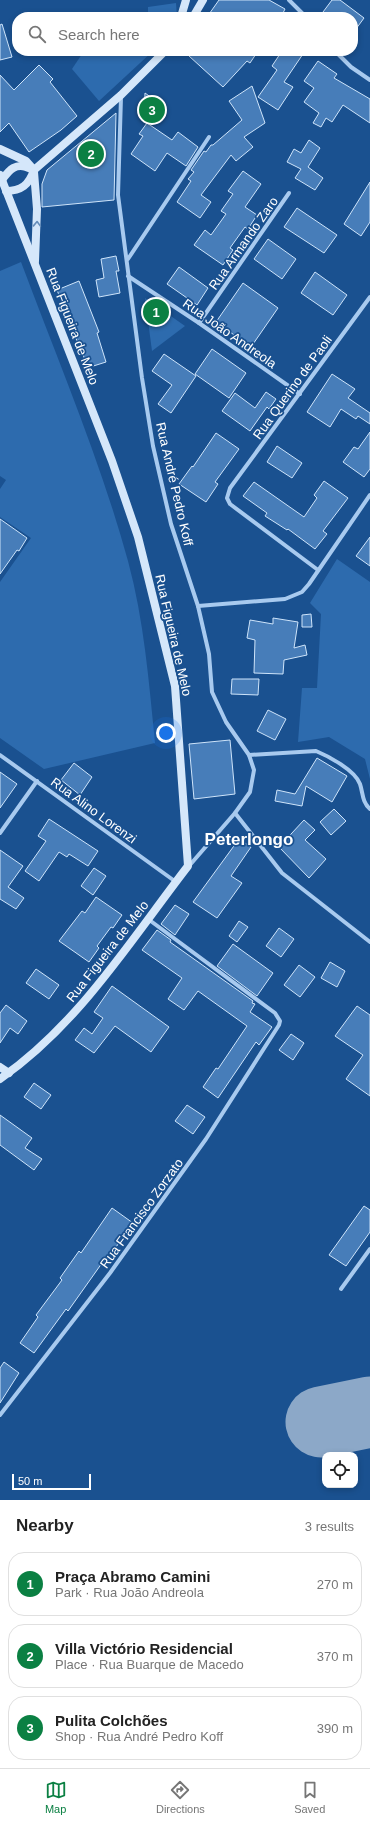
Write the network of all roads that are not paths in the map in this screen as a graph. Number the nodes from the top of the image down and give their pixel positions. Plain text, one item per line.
1 (186, 0) edge
2 (203, 0) edge
3 (289, 0) edge
4 (182, 12) edge
5 (196, 12) edge
6 (301, 12) edge
7 (159, 56) edge
8 (340, 56) edge
9 (370, 80) edge
10 (121, 95) junction
11 (209, 137) dead end
12 (0, 149) edge
13 (34, 170) junction
14 (1, 178) edge
15 (6, 191) junction
16 (289, 193) dead end
17 (128, 259) junction
18 (35, 263) junction
19 (128, 276) junction
20 (370, 297) edge
21 (199, 323) junction
22 (300, 394) junction
23 (370, 495) edge
24 (318, 570) junction
25 (198, 606) junction
26 (0, 755) edge
27 (249, 755) junction
28 (37, 781) junction
29 (370, 809) edge
30 (235, 813) junction
31 (0, 833) edge
32 (188, 866) junction
33 (176, 882) junction
34 (148, 919) junction
35 (370, 942) edge
36 (0, 1067) edge
37 (9, 1073) junction
38 (0, 1079) edge
39 (370, 1249) edge
40 (341, 1289) dead end
41 (0, 1415) edge

1 - 4 main road
2 - 5 main road
3 - 6 street
7 - 10 main road
8 - 9 street
10 - 13 main road
10 - 17 street, Rua André Pedro Koff
11 - 17 street
12 - 13 main road
13 - 14 main road
13 - 15 main road
18 -> 13 main road, Rua Figueira de Melo
14 - 15 main road, Rua Figueira de Melo
15 - 18 main road, Rua Figueira de Melo
16 - 21 street, Rua Armando Zaro
17 - 19 street, Rua André Pedro Koff
18 - 32 main road, Rua Figueira de Melo
19 - 21 street, Rua João Andreola
19 - 25 street, Rua André Pedro Koff
20 - 22 street, Rua Querino de Paoli
21 - 22 street, Rua João Andreola
22 - 24 street, Rua Querino de Paoli
23 - 24 street
24 - 25 street
25 - 27 street, Rua André Pedro Koff
26 - 28 street, Rua Alino Lorenzi
27 - 29 street
27 - 30 street, Rua André Pedro Koff
28 - 31 street
28 - 33 street, Rua Alino Lorenzi
30 - 32 street, Rua André Pedro Koff
30 - 35 street
32 - 33 main road, Rua Figueira de Melo
33 - 34 main road, Rua Figueira de Melo
34 - 37 main road, Rua Figueira de Melo
34 - 41 street, Rua Francisco Zorzato
36 - 37 main road
37 - 38 main road, Rua Figueira de Melo
39 - 40 street

